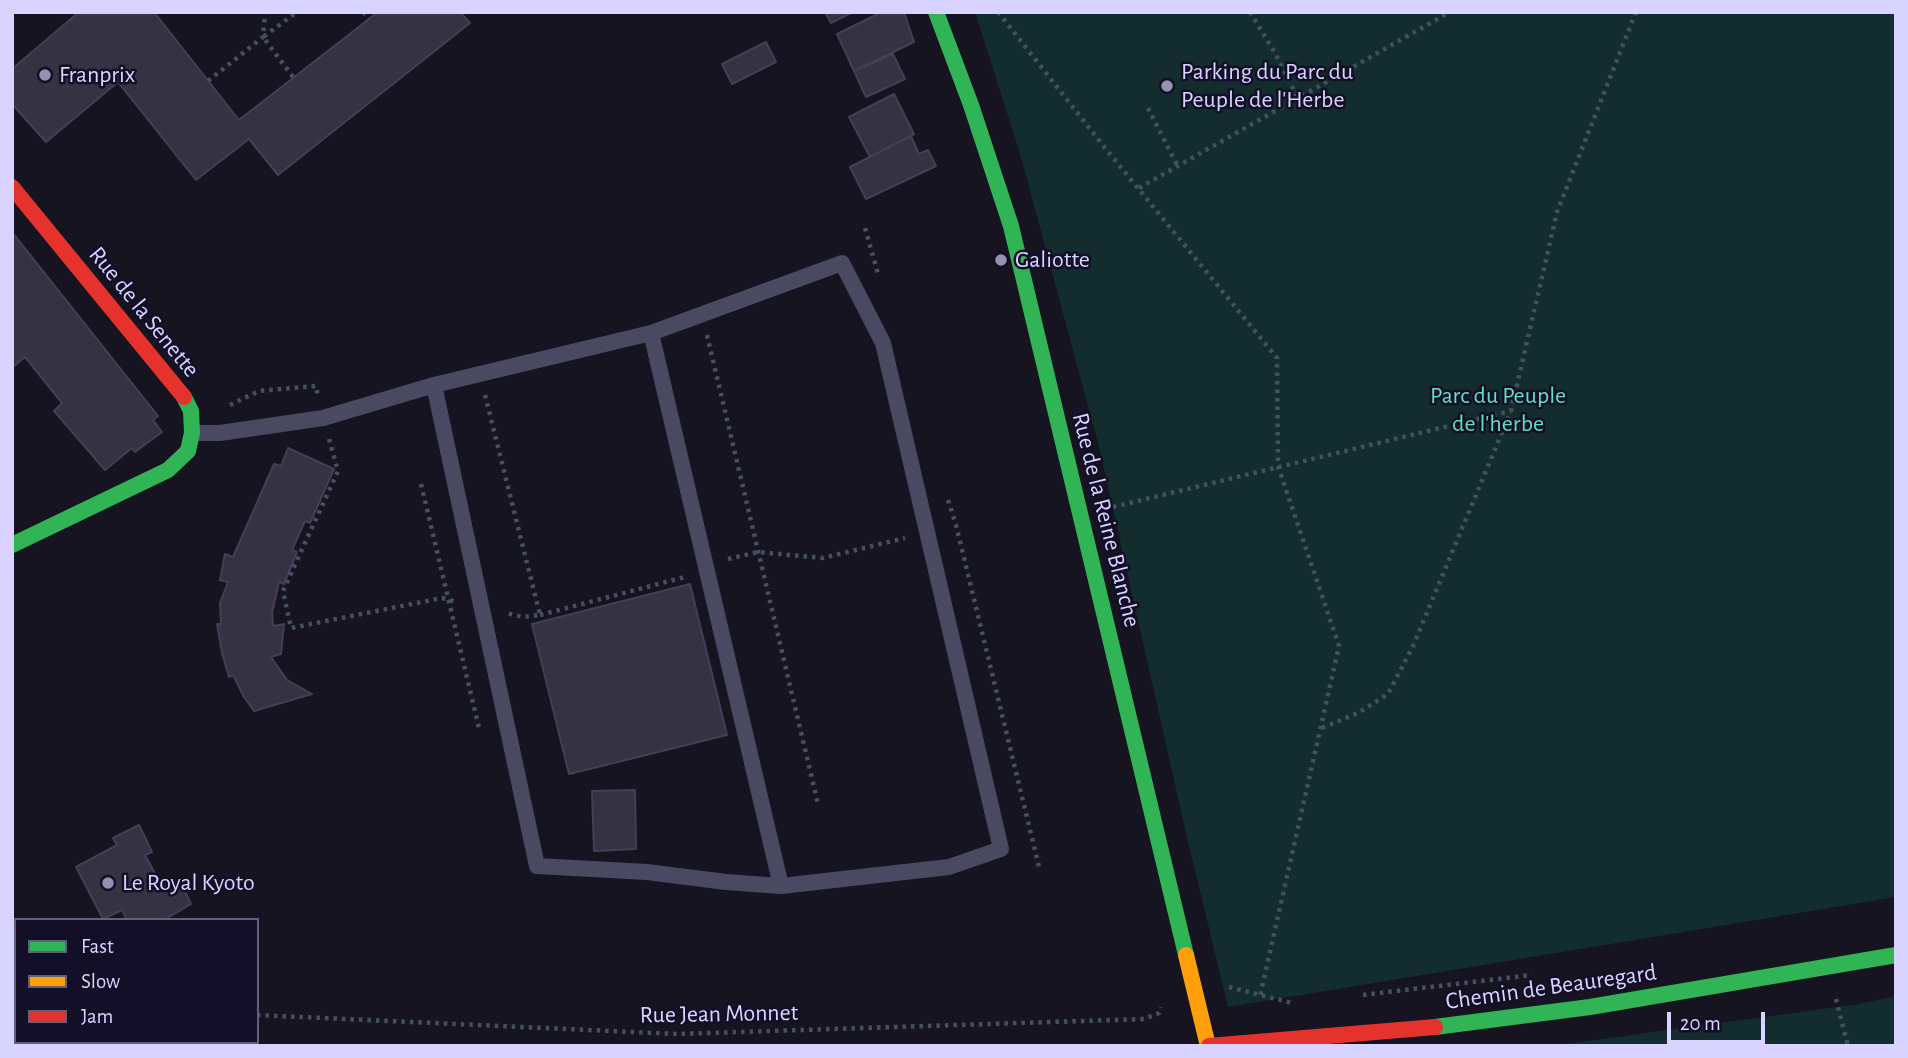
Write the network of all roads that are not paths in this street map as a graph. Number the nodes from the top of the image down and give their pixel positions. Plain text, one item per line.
1 (936, 12) edge
2 (12, 187) edge
3 (651, 333) junction
4 (435, 385) junction
5 (192, 433) junction
6 (12, 545) edge
7 (781, 886) junction
8 (1896, 955) edge
9 (1208, 1046) edge

1 - 9 street, Rue de la Reine Blanche
2 - 5 street, Rue de la Senette
3 - 4 lane
3 - 7 lane
3 - 7 lane
4 - 5 lane
4 - 7 lane
5 - 6 street
8 - 9 street, Chemin de Beauregard

